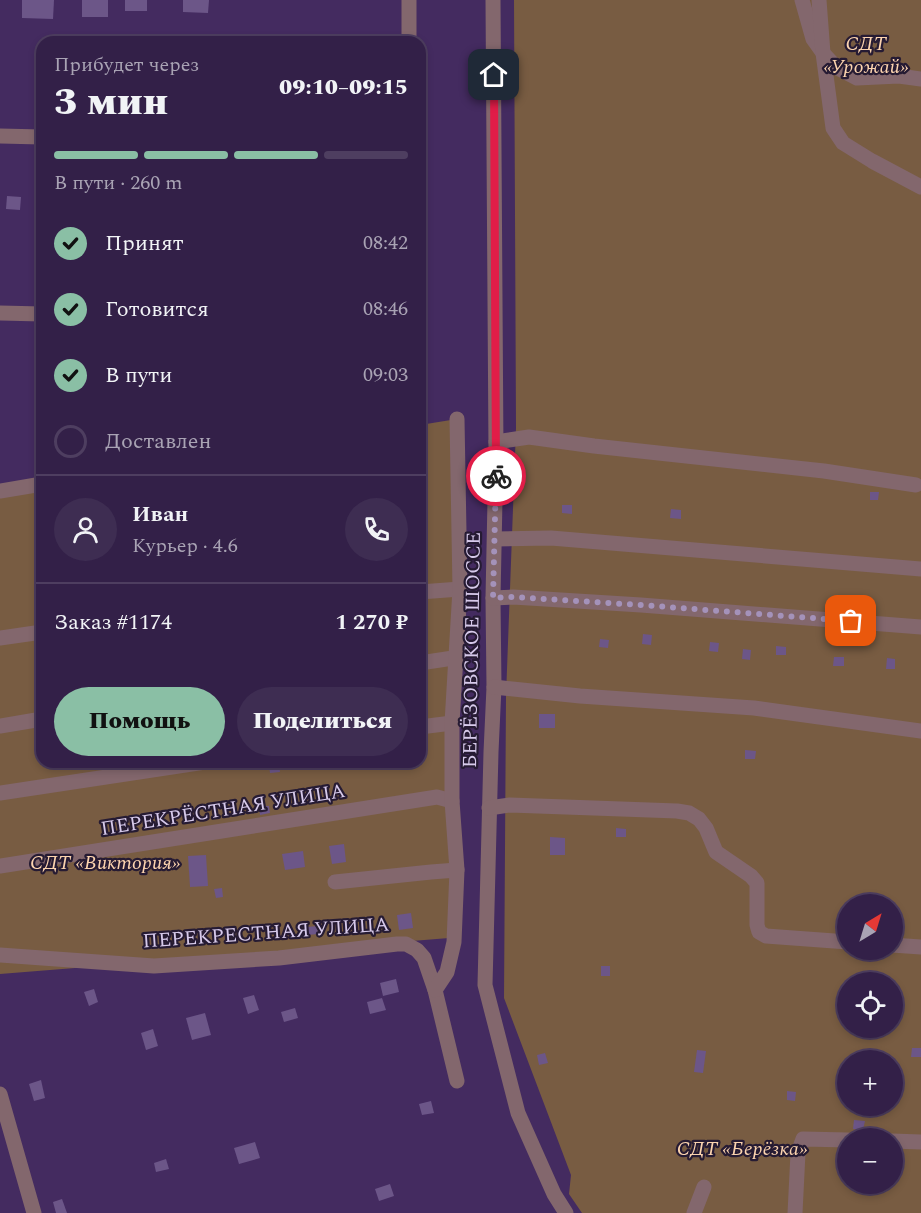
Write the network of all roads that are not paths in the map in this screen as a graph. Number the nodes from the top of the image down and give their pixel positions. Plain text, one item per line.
1 (409, 0) edge
2 (493, 0) edge
3 (802, 0) edge
4 (819, 0) edge
5 (409, 36) edge
6 (823, 53) junction
7 (921, 79) edge
8 (0, 136) edge
9 (36, 137) edge
10 (921, 187) edge
11 (0, 313) edge
12 (36, 314) edge
13 (457, 419) dead end
14 (496, 442) junction
15 (36, 485) edge
16 (916, 485) dead end
17 (0, 490) edge
18 (495, 539) junction
19 (921, 569) edge
20 (460, 589) junction
21 (426, 592) edge
22 (493, 598) junction
23 (921, 627) edge
24 (36, 633) edge
25 (0, 638) edge
26 (453, 658) dead end
27 (426, 662) edge
28 (494, 687) junction
29 (36, 720) edge
30 (452, 723) junction
31 (0, 726) edge
32 (426, 726) edge
33 (921, 731) edge
34 (165, 768) edge
35 (0, 793) edge
36 (452, 801) junction
37 (489, 808) junction
38 (0, 866) edge
39 (458, 870) junction
40 (335, 882) dead end
41 (837, 941) edge
42 (903, 946) edge
43 (921, 947) edge
44 (0, 955) edge
45 (435, 990) junction
46 (457, 1082) dead end
47 (0, 1094) edge
48 (837, 1140) edge
49 (903, 1141) edge
50 (921, 1142) edge
51 (704, 1187) dead end
52 (34, 1213) edge
53 (566, 1213) edge
54 (694, 1213) edge
55 (795, 1213) edge

1 - 5 street
2 - 14 street, БЕРЁЗОВСКОЕ ШОССЕ
3 - 6 street
4 - 6 street
6 - 7 street
6 - 10 street
8 - 9 street
11 - 12 street
13 - 20 street
14 - 16 street
14 - 18 street, БЕРЁЗОВСКОЕ ШОССЕ
15 - 17 street
18 - 19 street
18 - 22 street, БЕРЁЗОВСКОЕ ШОССЕ
20 - 21 street
20 - 30 street
22 - 23 street
22 - 28 street, БЕРЁЗОВСКОЕ ШОССЕ
24 - 25 street
26 - 27 street
28 - 33 street
28 - 37 street, БЕРЁЗОВСКОЕ ШОССЕ
29 - 31 street
30 - 32 street
30 - 36 street
34 - 35 street
36 - 38 street, ПЕРЕКРЁСТНАЯ УЛИЦА
36 - 39 street
37 - 41 street
37 - 53 street, БЕРЁЗОВСКОЕ ШОССЕ
39 - 40 street
39 - 45 street
42 - 43 street
44 - 45 street, ПЕРЕКРЕСТНАЯ УЛИЦА
45 - 46 street, ПЕРЕКРЕСТНАЯ УЛИЦА
47 - 52 street
48 - 55 street
49 - 50 street
51 - 54 street

